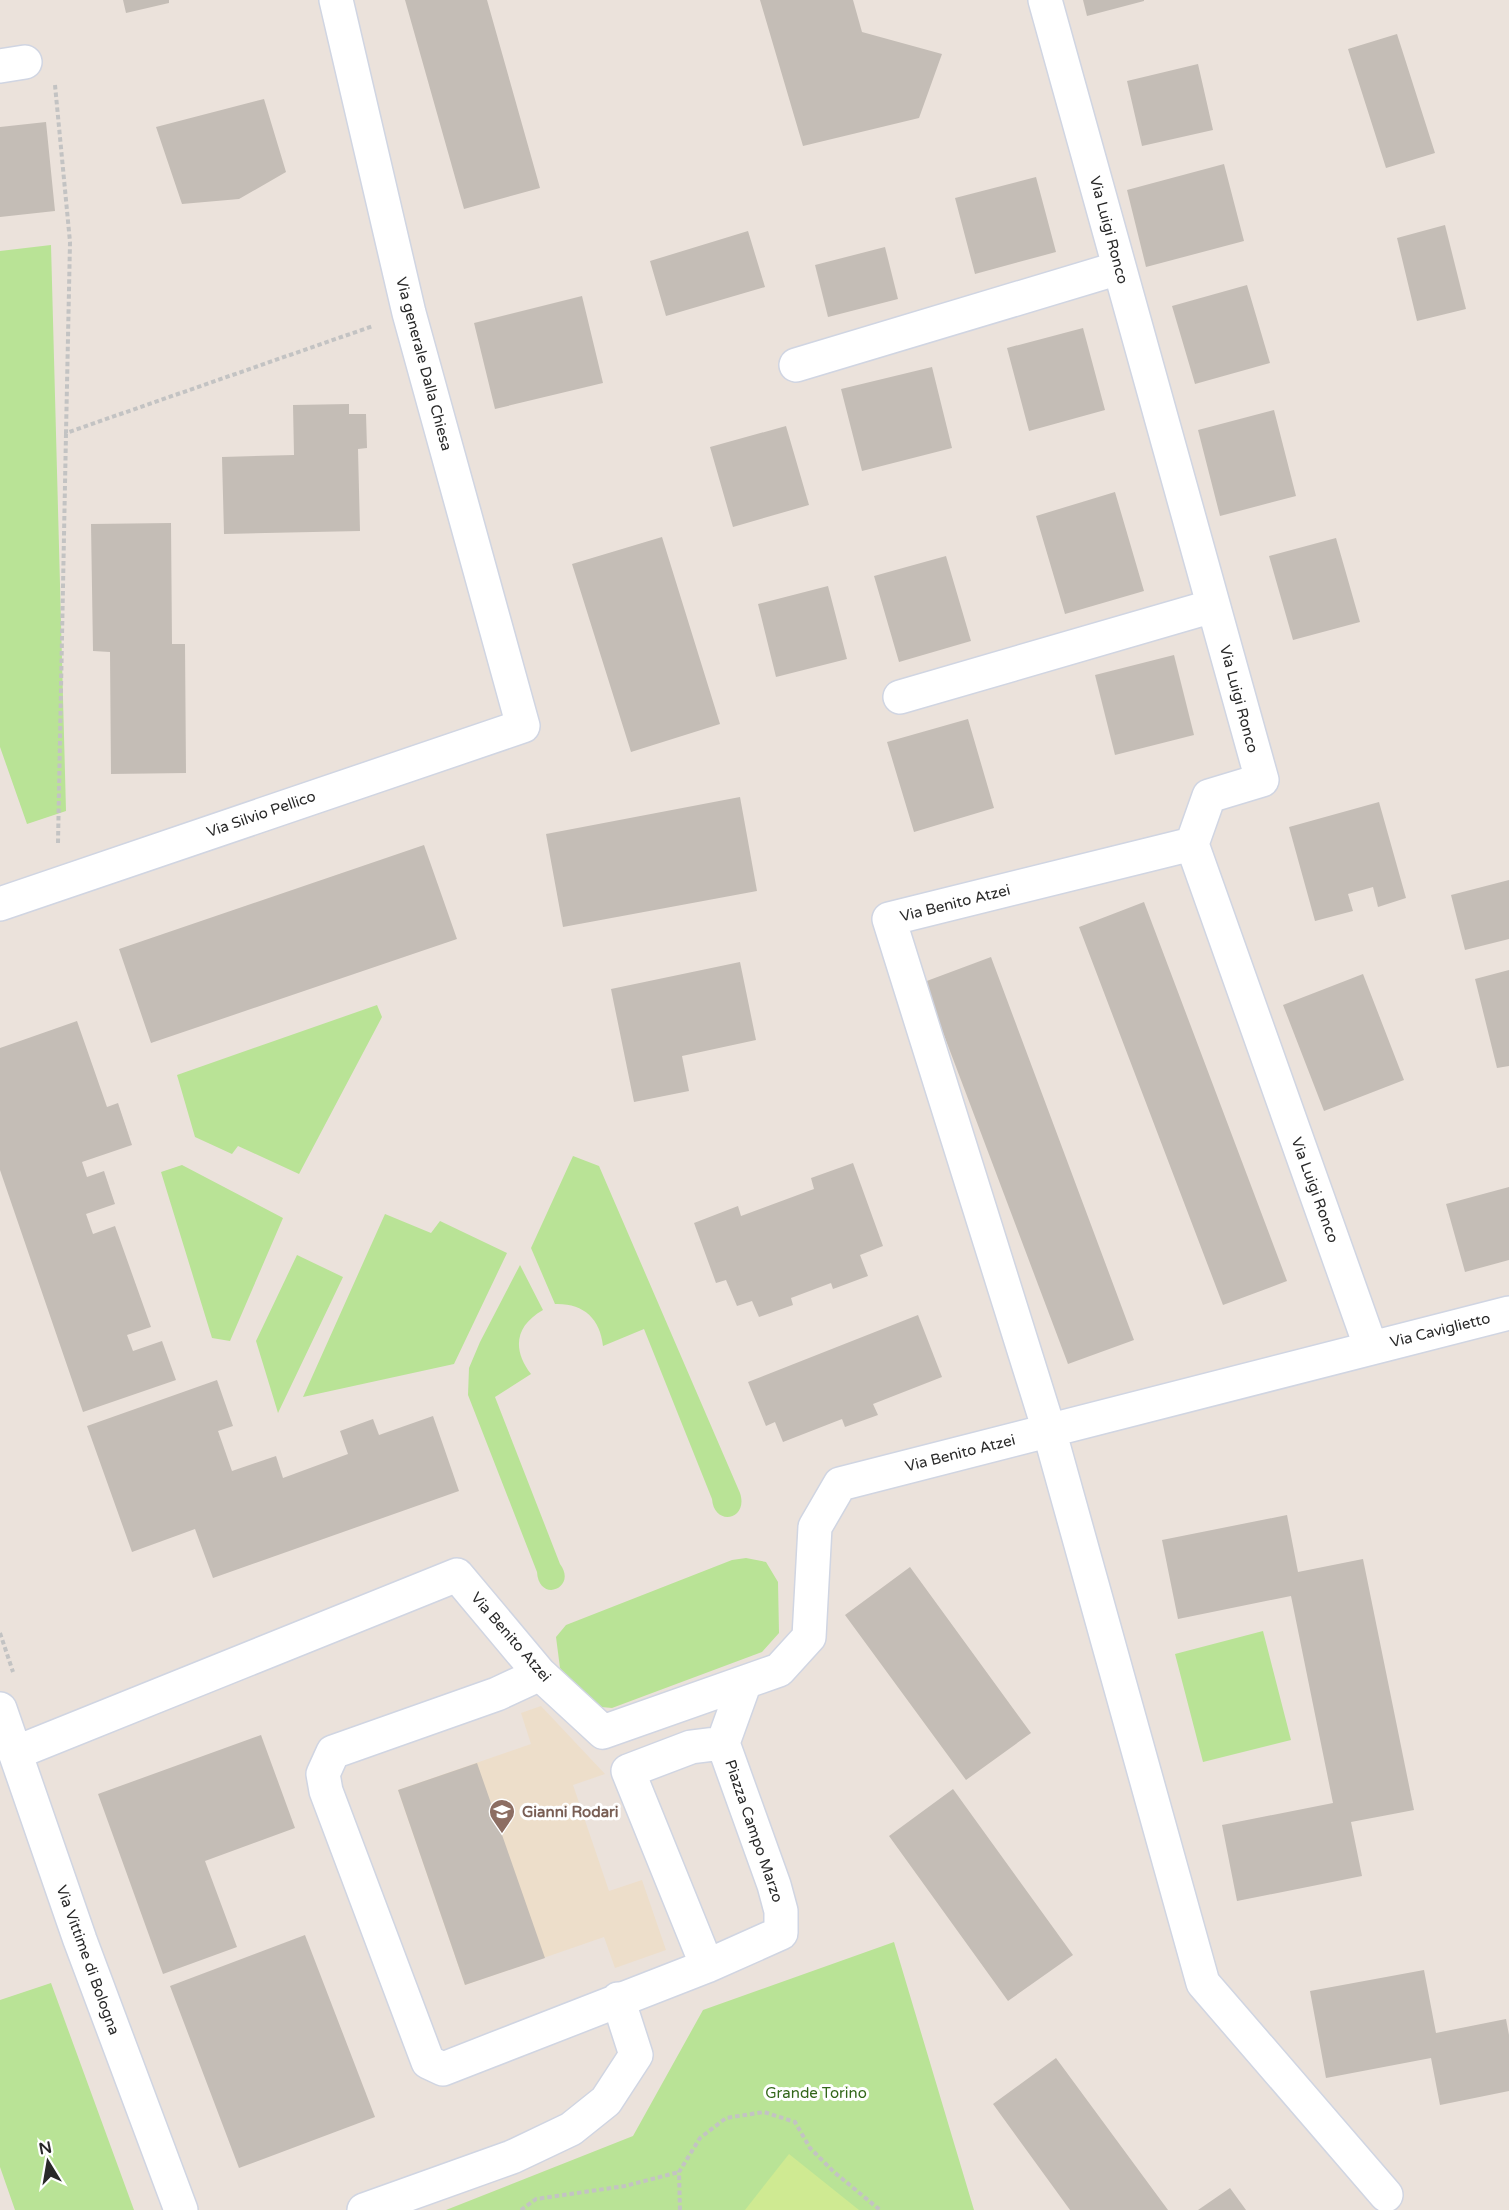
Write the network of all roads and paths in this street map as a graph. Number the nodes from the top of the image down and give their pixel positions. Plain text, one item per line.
1 (336, 0) edge
2 (1045, 0) edge
3 (12, 64) edge
4 (1119, 268) junction
5 (409, 313) junction
6 (796, 365) dead end
7 (66, 433) junction
8 (1213, 606) junction
9 (900, 697) dead end
10 (523, 726) joint
11 (1192, 844) junction
12 (57, 884) junction
13 (0, 904) edge
14 (1509, 1313) edge
15 (1371, 1348) junction
16 (1049, 1430) junction
17 (540, 1674) junction
18 (746, 1682) junction
19 (0, 1709) edge
20 (603, 1732) junction
21 (723, 1743) junction
22 (15, 1753) junction
23 (628, 1771) junction
24 (707, 1966) junction
25 (618, 1999) junction
26 (678, 2172) junction
27 (1386, 2195) dead end
28 (181, 2210) edge
29 (364, 2210) edge
30 (521, 2210) edge
31 (680, 2210) edge
32 (880, 2210) edge

1 - 5 street, Via generale Dalla Chiesa
2 - 4 street, Via Luigi Ronco
3 - 7 path
4 - 6 street
4 - 8 street, Via Luigi Ronco
5 - 7 path
5 - 10 street, Via generale Dalla Chiesa
7 - 12 path
8 - 9 street
8 - 11 street, Via Luigi Ronco
10 - 12 street, Via Silvio Pellico
11 - 15 street, Via Luigi Ronco
11 - 16 street, Via Benito Atzei
12 - 13 street, Via Silvio Pellico
14 - 15 street, Via Caviglietto
15 - 16 street, Via Benito Atzei
16 - 18 street, Via Benito Atzei
16 - 27 street
17 - 20 street, Via Benito Atzei
17 - 22 street, Via Benito Atzei
17 - 25 street
18 - 20 street, Via Benito Atzei
18 - 21 street
19 - 22 street, Via Vittime di Bologna
20 - 23 street
21 - 23 street, Piazza Campo Marzo
21 - 24 street, Piazza Campo Marzo
22 - 28 street, Via Vittime di Bologna
23 - 24 street
24 - 25 street
25 - 29 street
26 - 30 path
26 - 31 path
26 - 32 path

